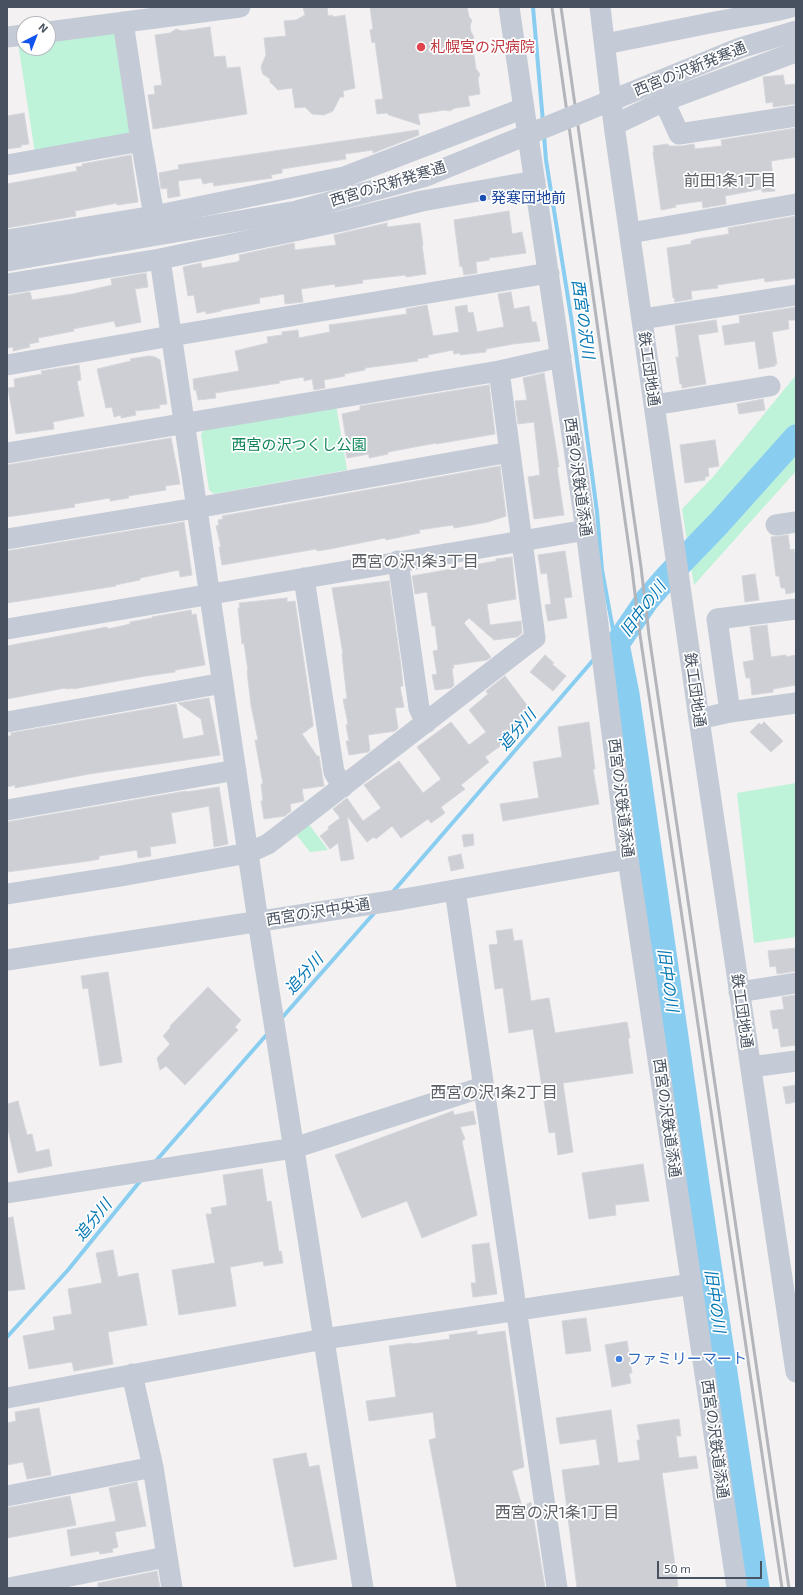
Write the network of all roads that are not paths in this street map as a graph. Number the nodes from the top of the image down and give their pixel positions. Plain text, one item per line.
1 (240, 7) edge
2 (509, 7) edge
3 (600, 7) edge
4 (791, 7) edge
5 (209, 9) edge
6 (123, 22) junction
7 (56, 31) edge
8 (796, 31) edge
9 (605, 44) junction
10 (796, 52) edge
11 (664, 102) junction
12 (524, 108) junction
13 (796, 116) edge
14 (614, 125) junction
15 (140, 141) junction
16 (7, 165) edge
17 (536, 181) junction
18 (796, 204) edge
19 (154, 216) junction
20 (630, 233) junction
21 (7, 240) edge
22 (160, 259) junction
23 (7, 261) edge
24 (549, 273) junction
25 (7, 284) edge
26 (796, 295) edge
27 (642, 319) junction
28 (171, 336) junction
29 (561, 357) junction
30 (7, 365) edge
31 (499, 371) junction
32 (770, 386) dead end
33 (654, 405) junction
34 (184, 422) junction
35 (510, 452) junction
36 (7, 453) edge
37 (196, 508) junction
38 (586, 530) junction
39 (7, 539) edge
40 (522, 540) junction
41 (398, 561) junction
42 (304, 578) junction
43 (209, 594) junction
44 (796, 609) edge
45 (7, 629) edge
46 (223, 683) junction
47 (796, 703) edge
48 (730, 712) junction
49 (699, 719) junction
50 (7, 722) edge
51 (426, 724) junction
52 (236, 770) junction
53 (343, 787) junction
54 (7, 810) edge
55 (248, 853) junction
56 (628, 859) junction
57 (455, 890) junction
58 (7, 894) edge
59 (258, 921) junction
60 (7, 960) edge
61 (796, 983) edge
62 (739, 992) junction
63 (796, 1061) edge
64 (750, 1067) junction
65 (483, 1086) junction
66 (294, 1148) junction
67 (7, 1193) edge
68 (692, 1284) junction
69 (516, 1310) junction
70 (324, 1339) junction
71 (796, 1372) edge
72 (132, 1374) junction
73 (7, 1398) edge
74 (153, 1467) junction
75 (7, 1496) edge
76 (166, 1557) junction
77 (9, 1588) edge
78 (172, 1588) edge
79 (363, 1588) edge
80 (557, 1588) edge
81 (737, 1588) edge

1 - 5 street
2 - 12 street, 西宮の沢鉄道添通
3 - 9 street, 鉄工団地通
4 - 9 street
5 - 6 street
6 - 7 street
6 - 15 street
8 - 23 street, 西宮の沢新発寒通, bridge
9 - 14 street, 鉄工団地通
10 - 11 street
11 - 13 street
11 - 14 street
12 - 17 street, 西宮の沢鉄道添通
12 - 19 street
14 - 20 street, 鉄工団地通
15 - 16 street
15 - 19 street
17 - 22 street
17 - 24 street, 西宮の沢鉄道添通
18 - 20 street
19 - 21 street
20 - 27 street, 鉄工団地通
22 - 25 street
22 - 28 street
24 - 28 street
24 - 29 street, 西宮の沢鉄道添通
26 - 27 street
27 - 33 street, 鉄工団地通
28 - 30 street
28 - 34 street
29 - 31 street
29 - 38 street, 西宮の沢鉄道添通
31 - 34 street
31 - 35 street
32 - 33 street
33 - 49 street, 鉄工団地通
34 - 36 street
34 - 37 street
35 - 37 street
35 - 40 street
37 - 39 street
37 - 43 street
38 - 40 street
38 - 56 street, 西宮の沢鉄道添通
40 - 41 street
40 - 51 street
41 - 42 street
41 - 51 street
42 - 43 street
42 - 53 street
43 - 45 street
43 - 46 street
44 - 48 street
46 - 50 street
46 - 52 street
47 - 48 street
48 - 49 street
49 - 62 street, 鉄工団地通
51 - 53 street
52 - 54 street
52 - 55 street
53 - 55 street
55 - 58 street
55 - 59 street
56 - 57 street, 西宮の沢中央通
56 - 68 street, 西宮の沢鉄道添通
57 - 59 street, 西宮の沢中央通
57 - 65 street
59 - 60 street, 西宮の沢中央通
59 - 66 street
61 - 62 street
62 - 64 street, 鉄工団地通
63 - 64 street
64 - 71 street, 鉄工団地通
65 - 66 street
65 - 69 street
66 - 67 street
66 - 70 street
68 - 69 street
68 - 81 street, 西宮の沢鉄道添通
69 - 70 street
69 - 80 street
70 - 72 street
70 - 79 street
72 - 73 street
72 - 74 street
74 - 75 street
74 - 76 street
76 - 77 street
76 - 78 street

